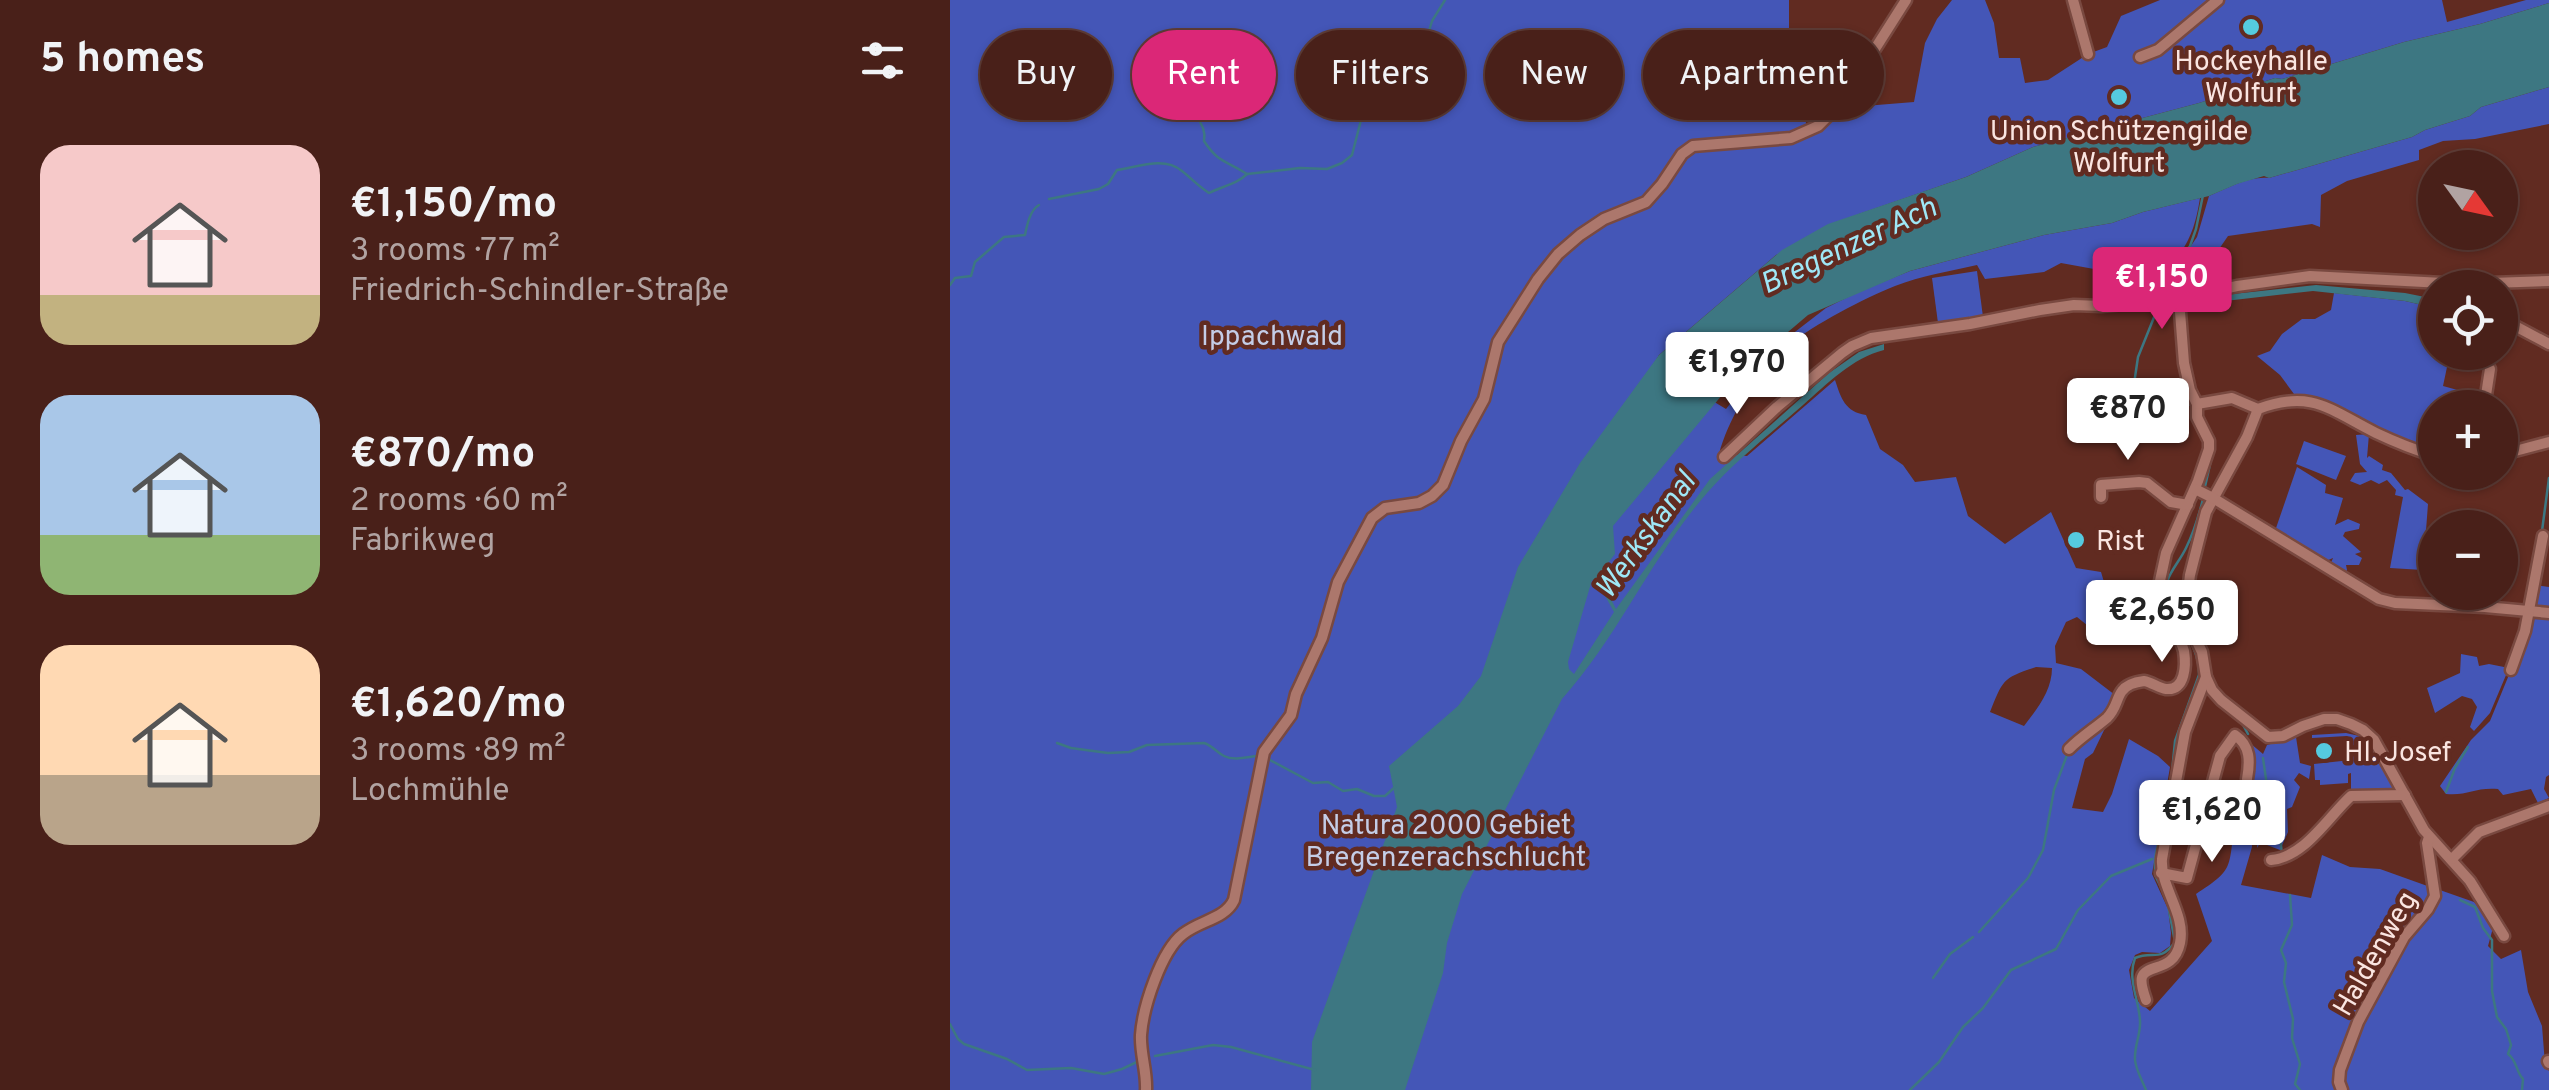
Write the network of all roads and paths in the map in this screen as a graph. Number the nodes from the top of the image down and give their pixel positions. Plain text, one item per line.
1 (1906, 0) edge
2 (2073, 0) edge
3 (2218, 0) edge
4 (2088, 54) dead end
5 (2140, 56) dead end
6 (2549, 282) edge
7 (2418, 283) edge
8 (2518, 283) edge
9 (2179, 298) junction
10 (2518, 328) edge
11 (2549, 344) edge
12 (2197, 408) junction
13 (2258, 408) junction
14 (2549, 442) edge
15 (2418, 449) edge
16 (2518, 451) edge
17 (1724, 456) dead end
18 (2196, 490) junction
19 (2101, 496) dead end
20 (2211, 497) junction
21 (2188, 505) junction
22 (2543, 536) dead end
23 (2168, 605) junction
24 (2186, 608) junction
25 (2528, 610) junction
26 (2549, 613) edge
27 (2511, 670) dead end
28 (2206, 677) junction
29 (2069, 749) dead end
30 (2247, 779) dead end
31 (2405, 795) junction
32 (2549, 806) edge
33 (2428, 838) junction
34 (2452, 859) junction
35 (2271, 860) dead end
36 (2161, 872) junction
37 (2504, 936) dead end
38 (2146, 1000) dead end
39 (1146, 1090) edge
40 (2342, 1090) edge

1 - 39 street
2 - 4 street
3 - 5 street
6 - 8 street
7 - 9 street
9 - 12 street
9 - 17 street
10 - 11 street
12 - 13 street
12 - 18 street
13 - 15 street
13 - 20 street
14 - 16 street
18 - 20 street
18 - 21 street
19 - 21 street
20 - 24 street
20 - 25 street
21 - 23 street
22 - 25 street
23 - 24 street
23 - 29 street
24 - 28 street
25 - 26 street
25 - 27 street
28 - 31 street
28 - 36 street
30 - 36 street
31 - 33 street
31 - 35 street
32 - 34 street
33 - 34 street
33 - 40 street, Haldenweg
34 - 37 street
36 - 38 street

